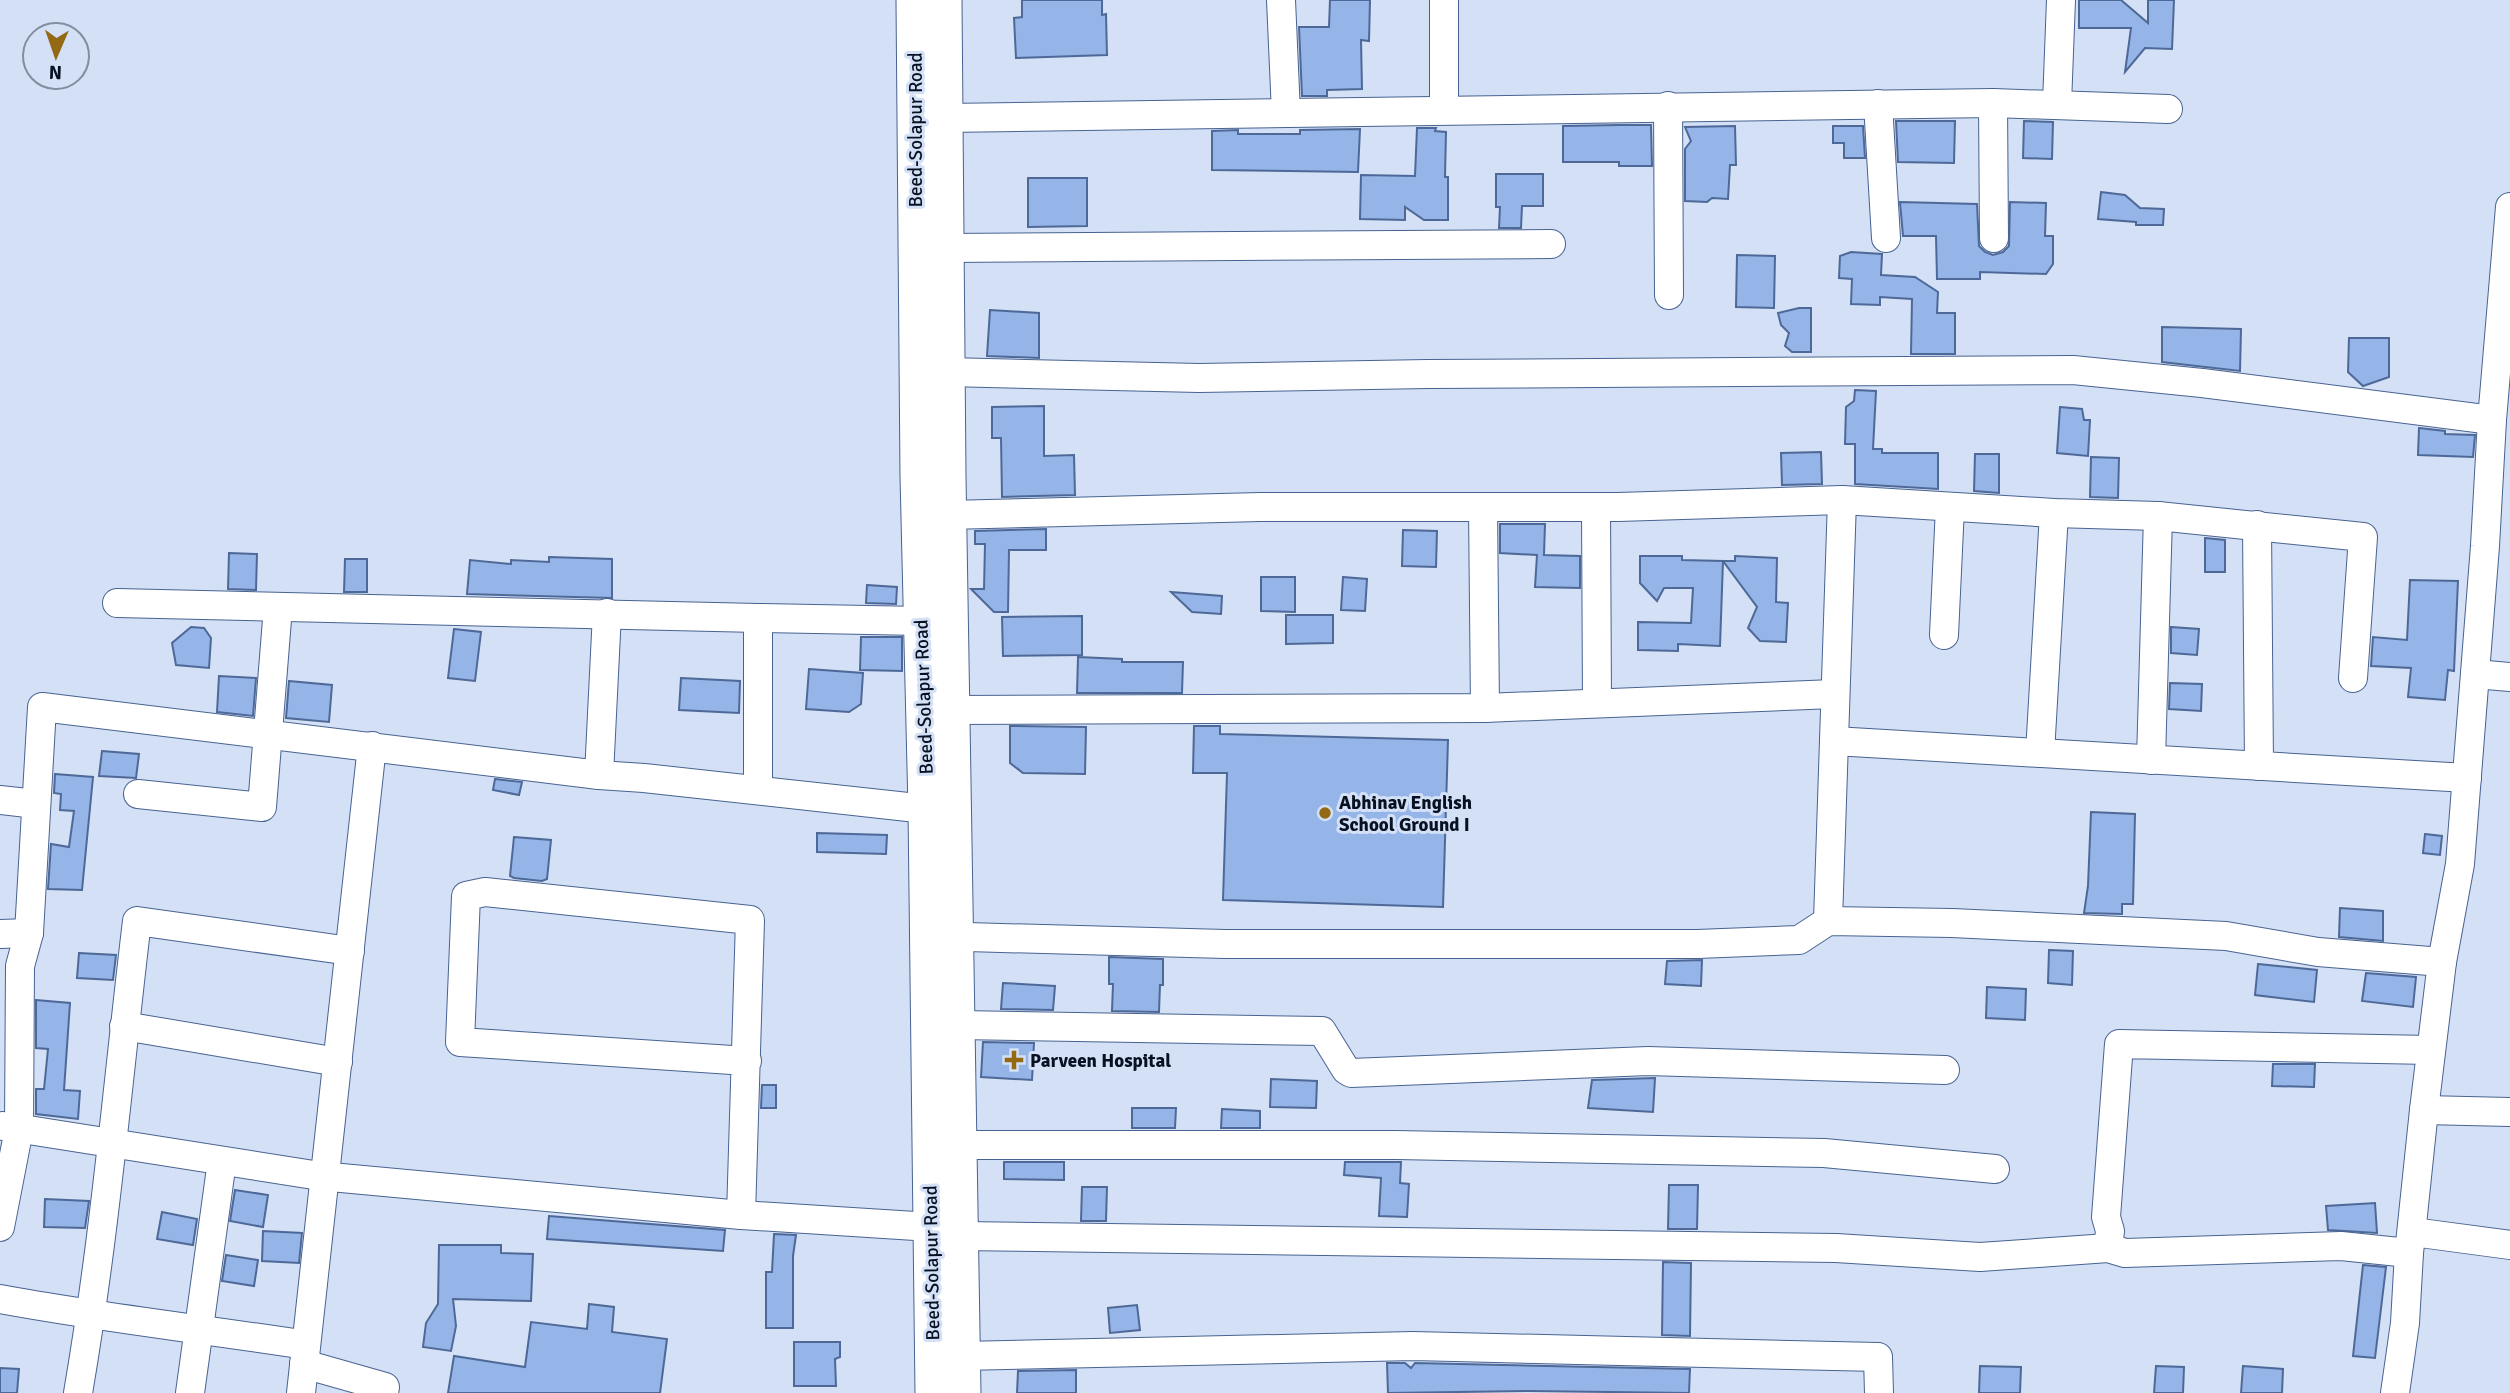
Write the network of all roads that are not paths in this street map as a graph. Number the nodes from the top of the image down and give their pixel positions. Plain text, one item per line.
1 (914, 0) edge
2 (944, 0) edge
3 (1281, 0) edge
4 (1444, 0) edge
5 (2062, 0) edge
6 (1993, 103) junction
7 (1878, 104) junction
8 (2057, 104) junction
9 (1668, 106) junction
10 (2168, 109) dead end
11 (1444, 110) junction
12 (1286, 113) junction
13 (945, 118) junction
14 (2510, 207) edge
15 (1994, 237) dead end
16 (1886, 238) dead end
17 (1551, 244) dead end
18 (946, 248) junction
19 (2507, 284) edge
20 (1669, 295) dead end
21 (947, 372) junction
22 (2498, 409) edge
23 (1842, 500) junction
24 (1483, 507) junction
25 (1596, 507) junction
26 (1950, 507) junction
27 (2053, 513) junction
28 (948, 515) junction
29 (2158, 516) junction
30 (2257, 525) junction
31 (117, 603) dead end
32 (278, 607) junction
33 (607, 614) junction
34 (758, 618) junction
35 (921, 621) junction
36 (1944, 635) dead end
37 (2475, 674) junction
38 (2510, 677) edge
39 (2353, 678) dead end
40 (1834, 694) junction
41 (1597, 702) junction
42 (1485, 708) junction
43 (953, 709) junction
44 (268, 733) junction
45 (1834, 741) junction
46 (372, 746) junction
47 (2040, 753) junction
48 (2151, 760) junction
49 (2259, 766) junction
50 (599, 775) junction
51 (2467, 778) junction
52 (758, 790) junction
53 (138, 794) dead end
54 (0, 800) edge
55 (36, 804) junction
56 (926, 809) junction
57 (1828, 921) junction
58 (29, 933) junction
59 (0, 934) edge
60 (956, 939) junction
61 (350, 951) junction
62 (2442, 962) junction
63 (958, 1025) junction
64 (124, 1026) junction
65 (2431, 1050) junction
66 (747, 1061) junction
67 (338, 1062) junction
68 (1945, 1070) dead end
69 (2424, 1110) junction
70 (2510, 1112) edge
71 (9, 1127) edge
72 (114, 1144) junction
73 (960, 1145) junction
74 (222, 1161) junction
75 (1995, 1169) dead end
76 (326, 1177) junction
77 (741, 1215) junction
78 (0, 1227) edge
79 (946, 1231) junction
80 (2411, 1243) junction
81 (2510, 1245) edge
82 (2108, 1248) junction
83 (0, 1299) edge
84 (91, 1316) junction
85 (199, 1329) junction
86 (305, 1354) junction
87 (962, 1356) junction
88 (78, 1393) edge
89 (190, 1393) edge
90 (301, 1393) edge
91 (384, 1393) edge
92 (933, 1393) edge
93 (963, 1393) edge
94 (1879, 1393) edge
95 (2395, 1393) edge

1 - 35 main road, Beed-Solapur Road
2 - 13 main road, Beed-Solapur Road
3 - 12 street
4 - 11 street
5 - 8 street
6 - 7 street
6 - 8 street
6 - 15 street
7 - 9 street
7 - 16 street
8 - 10 street
9 - 11 street
9 - 20 street
11 - 12 street
12 - 13 street
13 - 18 main road, Beed-Solapur Road
14 - 19 street
17 - 18 street
18 - 21 main road, Beed-Solapur Road
19 - 22 street
21 - 22 street
21 - 28 main road, Beed-Solapur Road
22 - 37 street
23 - 25 street
23 - 26 street
23 - 40 street
24 - 25 street
24 - 28 street
24 - 42 street
25 - 41 street
26 - 27 street
26 - 36 street
27 - 29 street
27 - 47 street
28 - 43 main road, Beed-Solapur Road
29 - 30 street
29 - 48 street
30 - 39 street
30 - 49 street
31 - 32 street
32 - 33 street
32 - 44 street
33 - 34 street
33 - 50 street
34 - 35 street
34 - 52 street
35 - 56 main road, Beed-Solapur Road
37 - 38 street
37 - 51 street
40 - 41 street
40 - 45 street
41 - 42 street
42 - 43 street
43 - 60 main road, Beed-Solapur Road
44 - 46 street
44 - 53 street
44 - 55 street
45 - 47 street
45 - 57 street
46 - 50 street
46 - 61 street
47 - 48 street
48 - 49 street
49 - 51 street
50 - 52 street
51 - 62 street
52 - 56 street
54 - 55 street
55 - 58 street
56 - 79 main road, Beed-Solapur Road
57 - 60 street
57 - 62 street
58 - 59 street
58 - 71 street
60 - 63 main road, Beed-Solapur Road
61 - 64 street
61 - 67 street
62 - 65 street
63 - 68 street
63 - 73 main road, Beed-Solapur Road
64 - 67 street
64 - 72 street
65 - 69 street
65 - 82 street
66 - 66 street
66 - 77 street
67 - 76 street
69 - 70 street
69 - 80 street
71 - 72 street
71 - 78 street
72 - 74 street
72 - 84 street
73 - 75 street
73 - 79 main road, Beed-Solapur Road
74 - 76 street
74 - 85 street
76 - 77 street
76 - 86 street
77 - 79 street
79 - 82 street
79 - 87 main road, Beed-Solapur Road
79 - 92 main road, Beed-Solapur Road
80 - 81 street
80 - 82 street
80 - 95 street
83 - 84 street
84 - 85 street
84 - 88 street
85 - 86 street
85 - 89 street
86 - 90 street
86 - 91 street
87 - 93 main road, Beed-Solapur Road
87 - 94 street

